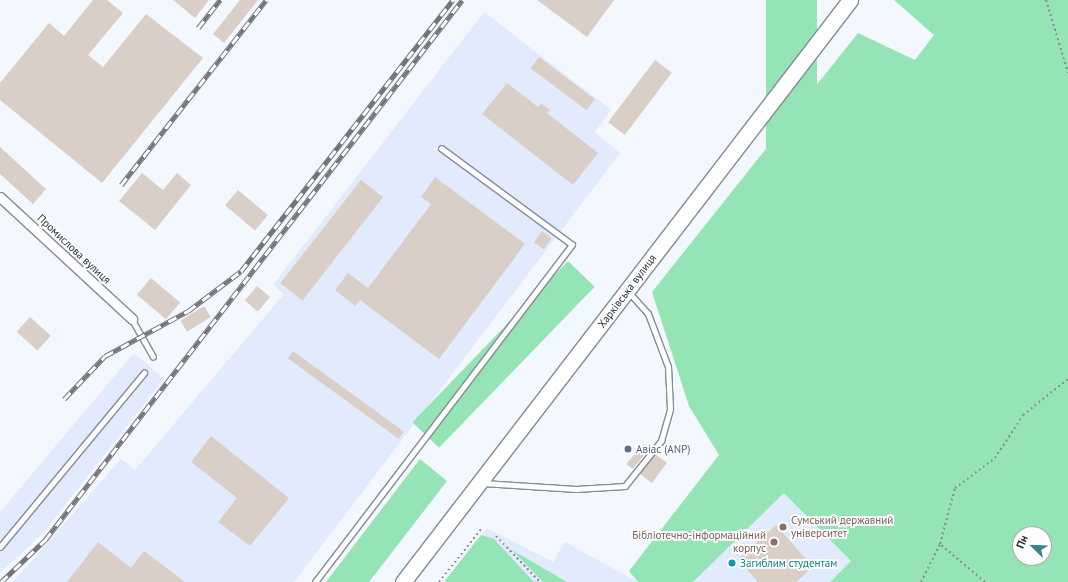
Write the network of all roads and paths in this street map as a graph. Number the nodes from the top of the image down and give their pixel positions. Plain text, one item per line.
1 (850, 0) edge
2 (1046, 0) edge
3 (1068, 73) edge
4 (442, 149) dead end
5 (0, 197) edge
6 (627, 291) junction
7 (132, 319) joint
8 (153, 356) dead end
9 (144, 373) dead end
10 (1068, 379) edge
11 (479, 483) junction
12 (482, 528) dead end
13 (496, 536) dead end
14 (940, 544) junction
15 (0, 547) edge
16 (315, 582) edge
17 (402, 582) edge
18 (439, 582) edge
19 (540, 582) edge
20 (921, 582) edge
21 (985, 582) edge

1 - 6 main road, Харківська вулиця
2 - 3 path
4 - 16 lane
5 - 7 street, Промислова вулиця
6 - 11 main road, Харківська вулиця
6 - 11 lane
7 - 8 lane
9 - 15 lane
10 - 14 path
11 - 17 main road, Харківська вулиця
12 - 18 path
13 - 19 path
14 - 20 path
14 - 21 path

